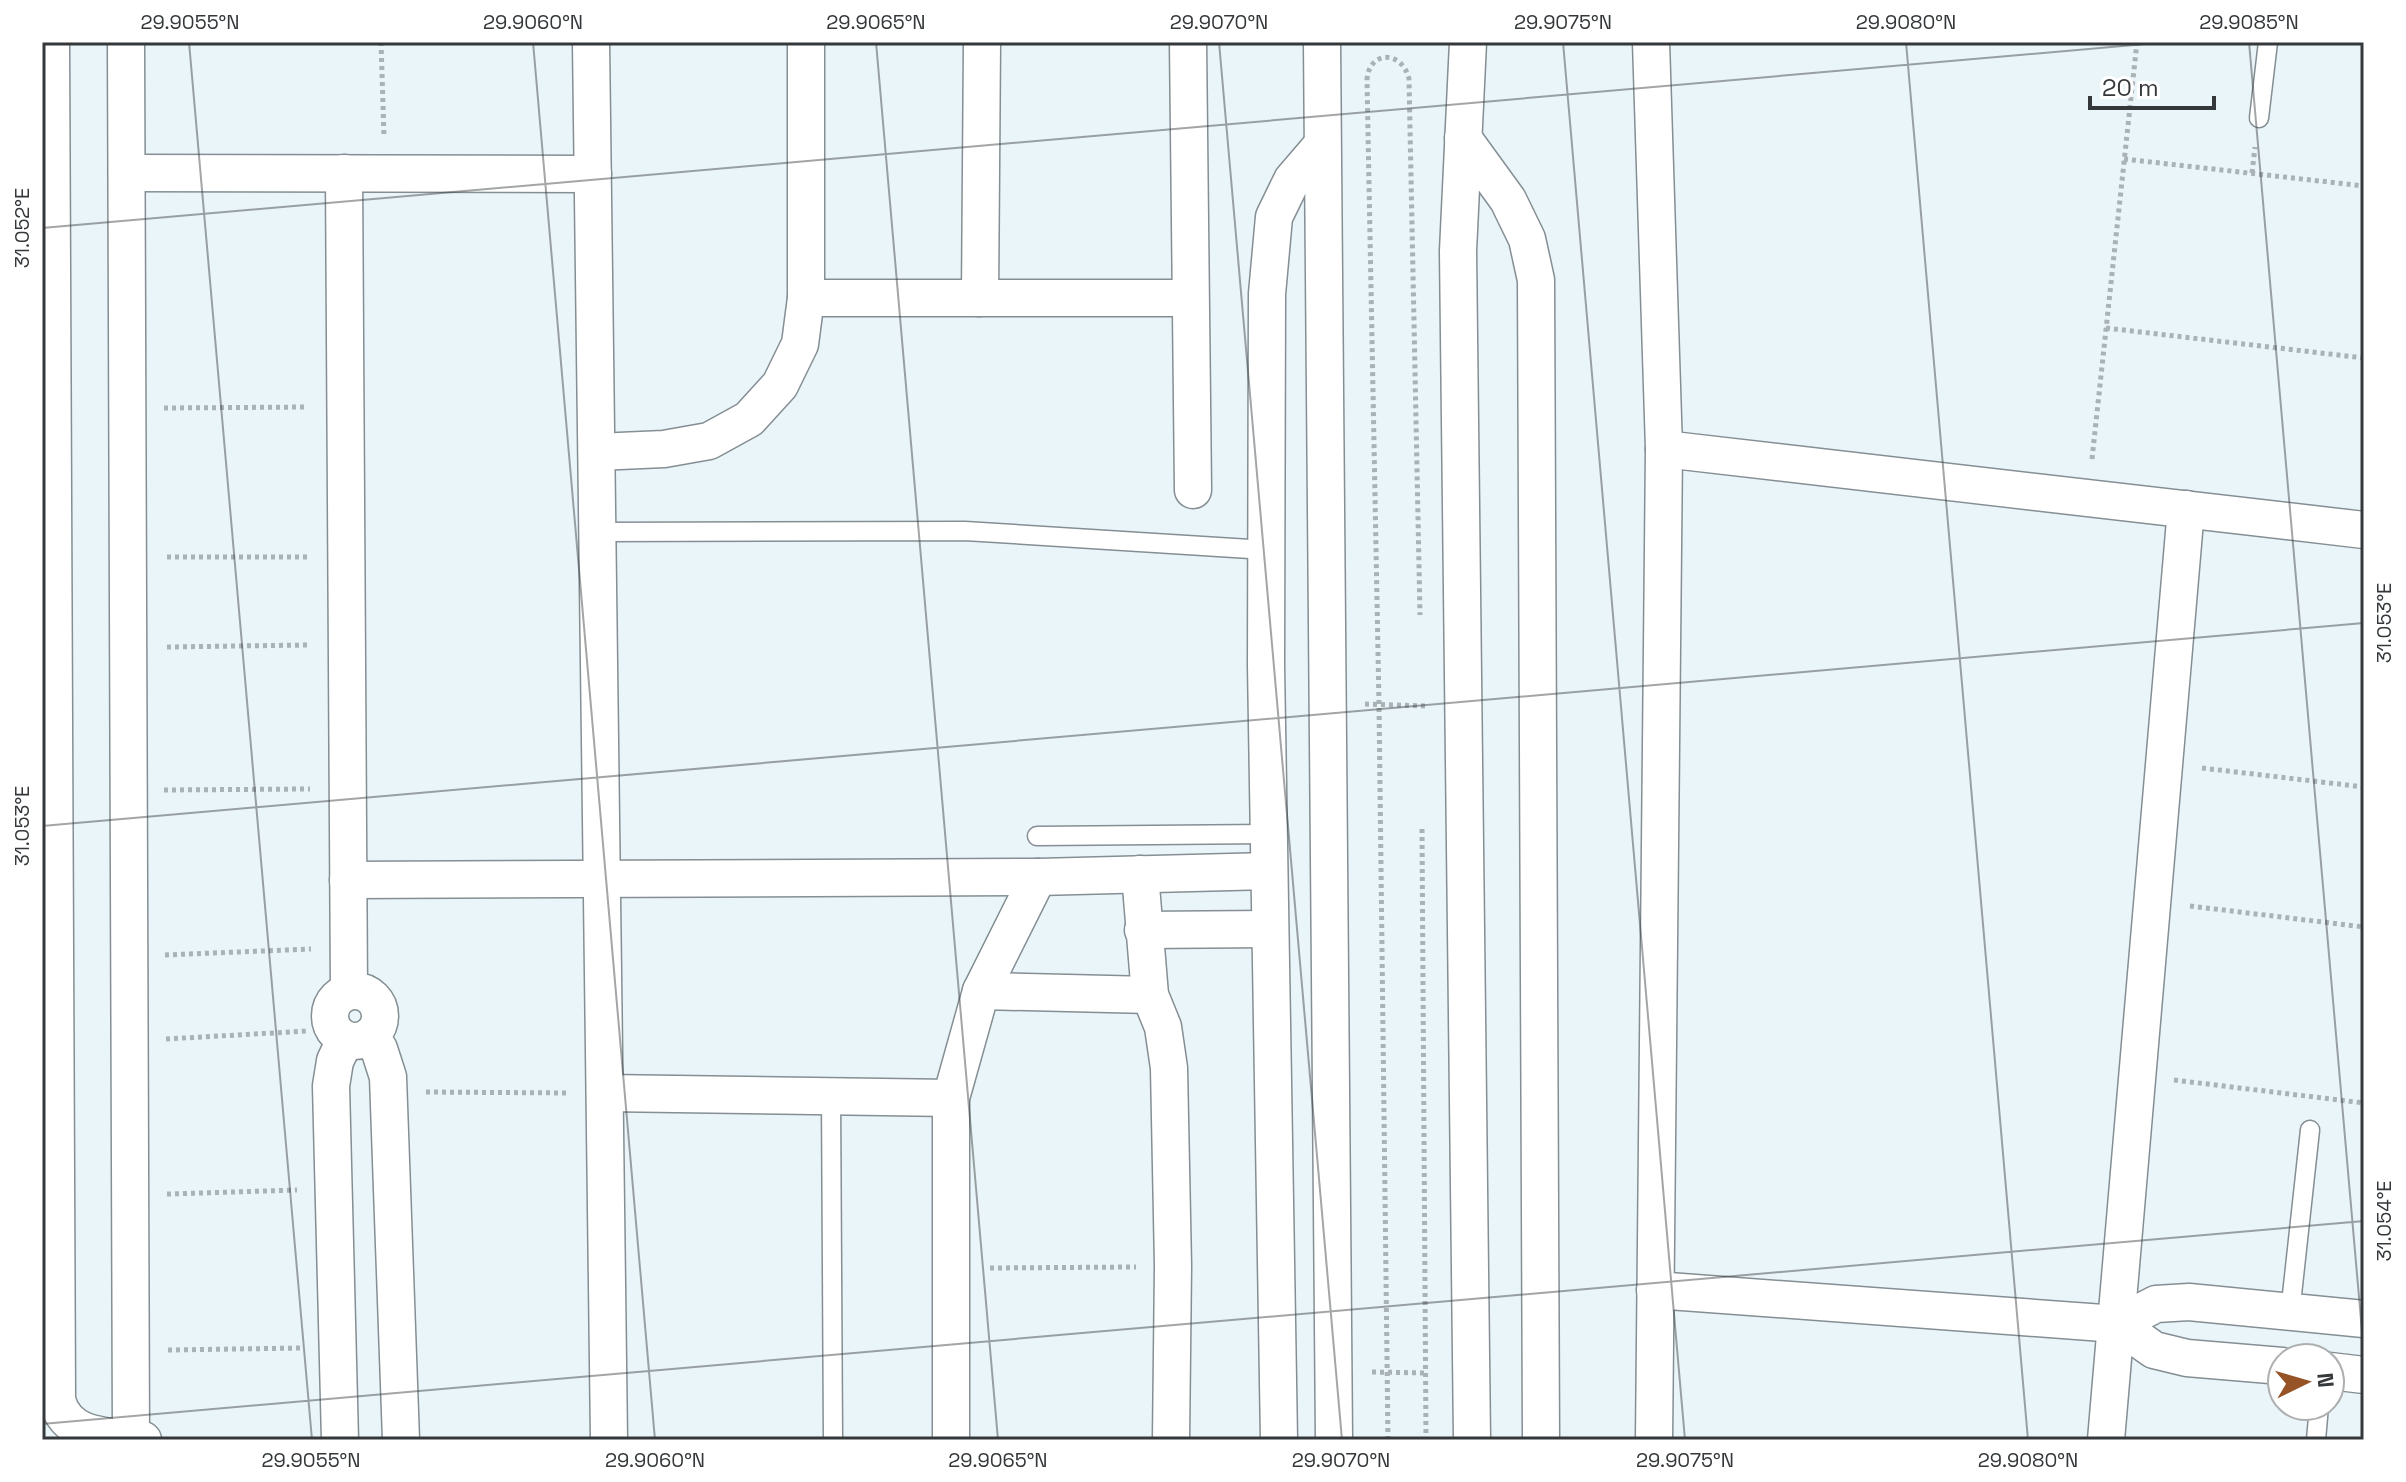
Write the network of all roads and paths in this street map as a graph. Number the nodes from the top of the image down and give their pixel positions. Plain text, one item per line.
1 (51, 42) edge
2 (126, 42) edge
3 (381, 42) edge
4 (591, 42) edge
5 (806, 42) edge
6 (982, 42) edge
7 (1188, 42) edge
8 (1322, 42) edge
9 (1468, 42) edge
10 (1651, 42) edge
11 (2137, 42) edge
12 (2268, 42) edge
13 (2259, 118) dead end
14 (1463, 138) junction
15 (1322, 145) junction
16 (2124, 159) junction
17 (127, 173) junction
18 (344, 173) junction
19 (385, 173) junction
20 (593, 174) junction
21 (2364, 186) edge
22 (806, 298) junction
23 (980, 298) junction
24 (1190, 298) junction
25 (2106, 328) junction
26 (2364, 358) edge
27 (346, 407) junction
28 (127, 408) junction
29 (1664, 449) junction
30 (597, 452) junction
31 (1193, 490) dead end
32 (2088, 498) junction
33 (2186, 509) junction
34 (2364, 530) edge
35 (598, 532) junction
36 (1266, 550) junction
37 (128, 557) junction
38 (346, 557) junction
39 (1420, 627) dead end
40 (346, 645) junction
41 (128, 648) junction
42 (1327, 703) junction
43 (1379, 704) junction
44 (1422, 706) junction
45 (1464, 707) junction
46 (1422, 721) dead end
47 (2163, 764) junction
48 (2364, 787) edge
49 (347, 789) junction
50 (128, 790) junction
51 (1422, 817) dead end
52 (1268, 834) junction
53 (1037, 836) dead end
54 (1269, 871) junction
55 (1140, 874) junction
56 (1038, 877) junction
57 (602, 879) junction
58 (348, 880) junction
59 (2152, 901) junction
60 (2364, 927) edge
61 (1269, 929) junction
62 (1143, 930) junction
63 (348, 948) junction
64 (129, 956) junction
65 (981, 991) junction
66 (1150, 995) junction
67 (349, 1022) junction
68 (130, 1040) junction
69 (2136, 1075) junction
70 (389, 1092) junction
71 (605, 1093) junction
72 (831, 1096) junction
73 (951, 1098) junction
74 (2364, 1103) edge
75 (2310, 1130) dead end
76 (334, 1189) junction
77 (130, 1195) junction
78 (1173, 1266) junction
79 (950, 1268) junction
80 (1332, 1289) junction
81 (1276, 1290) junction
82 (1655, 1290) junction
83 (2290, 1313) junction
84 (2364, 1319) edge
85 (2117, 1324) junction
86 (339, 1348) junction
87 (131, 1351) junction
88 (2266, 1365) edge
89 (1333, 1372) junction
90 (1387, 1373) junction
91 (1425, 1373) junction
92 (1471, 1373) junction
93 (137, 1439) edge
94 (340, 1440) edge
95 (401, 1440) edge
96 (609, 1440) edge
97 (833, 1440) edge
98 (951, 1440) edge
99 (1171, 1440) edge
100 (1279, 1440) edge
101 (1334, 1440) edge
102 (1388, 1440) edge
103 (1426, 1440) edge
104 (1472, 1440) edge
105 (1541, 1440) edge
106 (1654, 1440) edge
107 (2106, 1440) edge

1 - 93 street
2 - 17 street
3 - 19 path
4 - 20 street
5 - 22 street
6 - 23 street
7 - 24 street
8 - 15 street
9 - 14 street
10 - 29 street
11 - 16 path
12 - 13 lane
14 - 45 street
14 - 105 street
15 - 36 street
15 - 42 street
16 - 21 path
16 - 25 path
17 - 18 street
17 - 28 street
18 - 19 street
18 - 27 street
19 - 20 street
20 - 30 street
22 - 23 street
22 - 30 street
23 - 24 street
24 - 31 street
25 - 26 path
25 - 32 path
27 - 28 path
27 - 38 street
28 - 37 street
29 - 32 street
29 - 82 street
30 - 35 street
32 - 33 street
33 - 34 street
33 - 47 street
35 - 36 lane
35 - 57 street
36 - 52 street
37 - 38 path
37 - 41 street
38 - 40 street
39 - 43 path
40 - 41 path
40 - 49 street
41 - 50 street
42 - 43 path
42 - 80 street
43 - 44 path
43 - 90 path
44 - 45 path
44 - 46 path
45 - 92 street
47 - 48 path
47 - 59 street
49 - 50 path
49 - 58 street
50 - 64 street
51 - 91 path
52 - 53 lane
52 - 54 street
54 - 55 street
54 - 61 street
55 - 56 street
55 - 62 street
56 - 57 street
56 - 65 street
57 - 58 street
57 - 71 street
58 - 63 street
59 - 60 path
59 - 69 street
61 - 62 street
61 - 81 street
62 - 66 street
63 - 64 path
63 - 67 street
64 - 68 street
65 - 66 street
65 - 73 street
66 - 78 street
67 - 68 path
67 - 70 street
67 - 76 street
68 - 77 street
69 - 74 path
69 - 85 street
70 - 71 path
70 - 95 street
71 - 72 street
71 - 96 street
72 - 73 street
72 - 97 lane
73 - 79 street
75 - 83 lane
76 - 77 path
76 - 86 street
77 - 87 street
78 - 79 path
78 - 99 street
79 - 98 street
80 - 81 street
80 - 89 street
81 - 100 street
82 - 85 street
82 - 106 street
83 - 84 street
83 - 85 street
85 - 88 street
85 - 107 street
86 - 87 path
86 - 94 street
87 - 93 street
89 - 90 path
89 - 101 street
90 - 91 path
90 - 102 path
91 - 92 path
91 - 103 path
92 - 104 street

